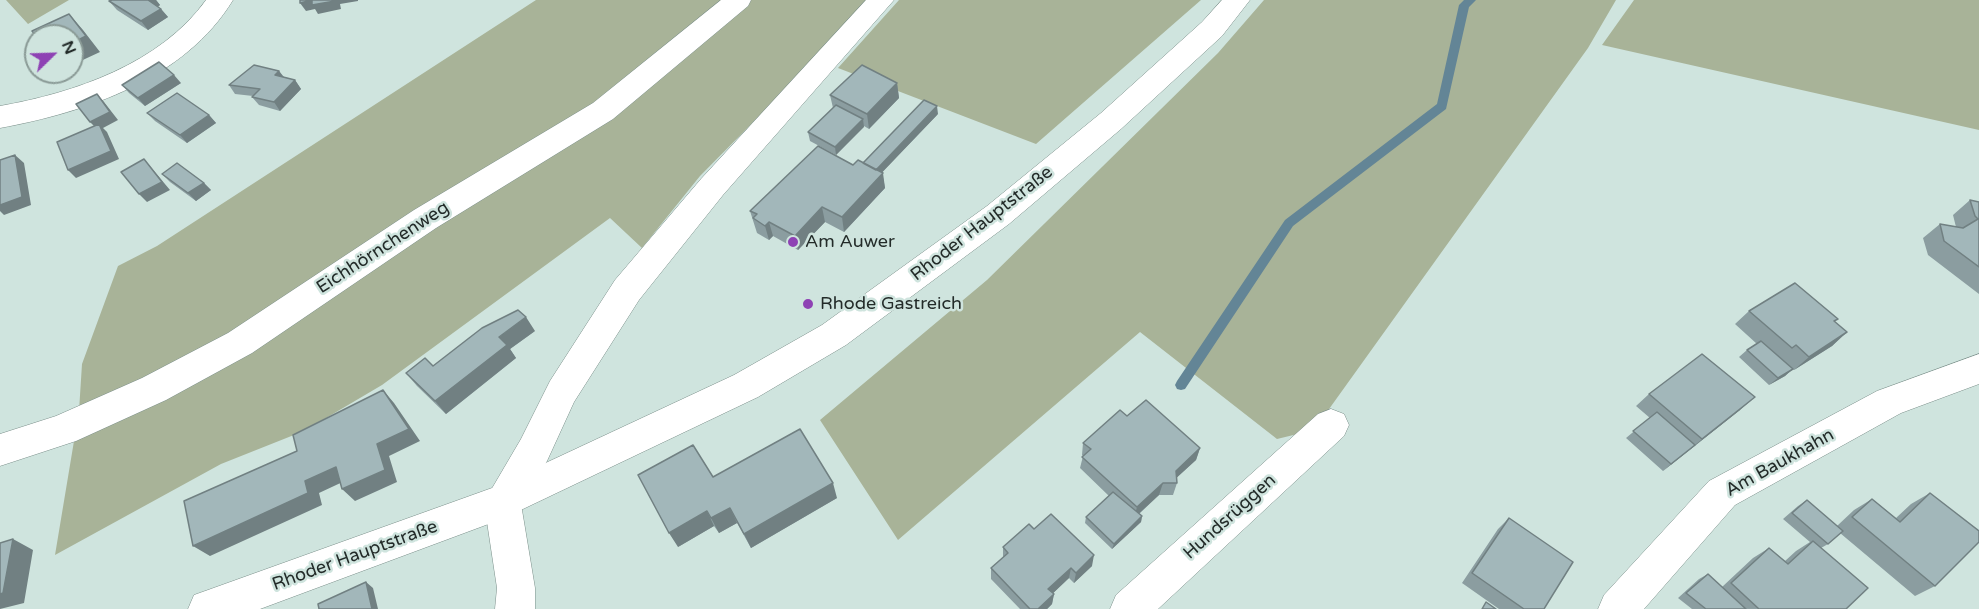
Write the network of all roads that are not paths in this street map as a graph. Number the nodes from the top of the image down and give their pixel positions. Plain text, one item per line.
1 (220, 0) edge
2 (738, 0) edge
3 (881, 0) edge
4 (1237, 0) edge
5 (0, 117) edge
6 (1979, 369) edge
7 (1331, 425) dead end
8 (0, 450) edge
9 (502, 502) junction
10 (208, 609) edge
11 (515, 609) edge
12 (1130, 609) edge
13 (1618, 609) edge

1 - 5 street
2 - 8 street, Eichhörnchenweg
3 - 9 street
4 - 9 street, Rhoder Hauptstraße
6 - 13 street, Am Baukhahn
7 - 12 street, Hundsrüggen
9 - 10 street, Rhoder Hauptstraße
9 - 11 street

